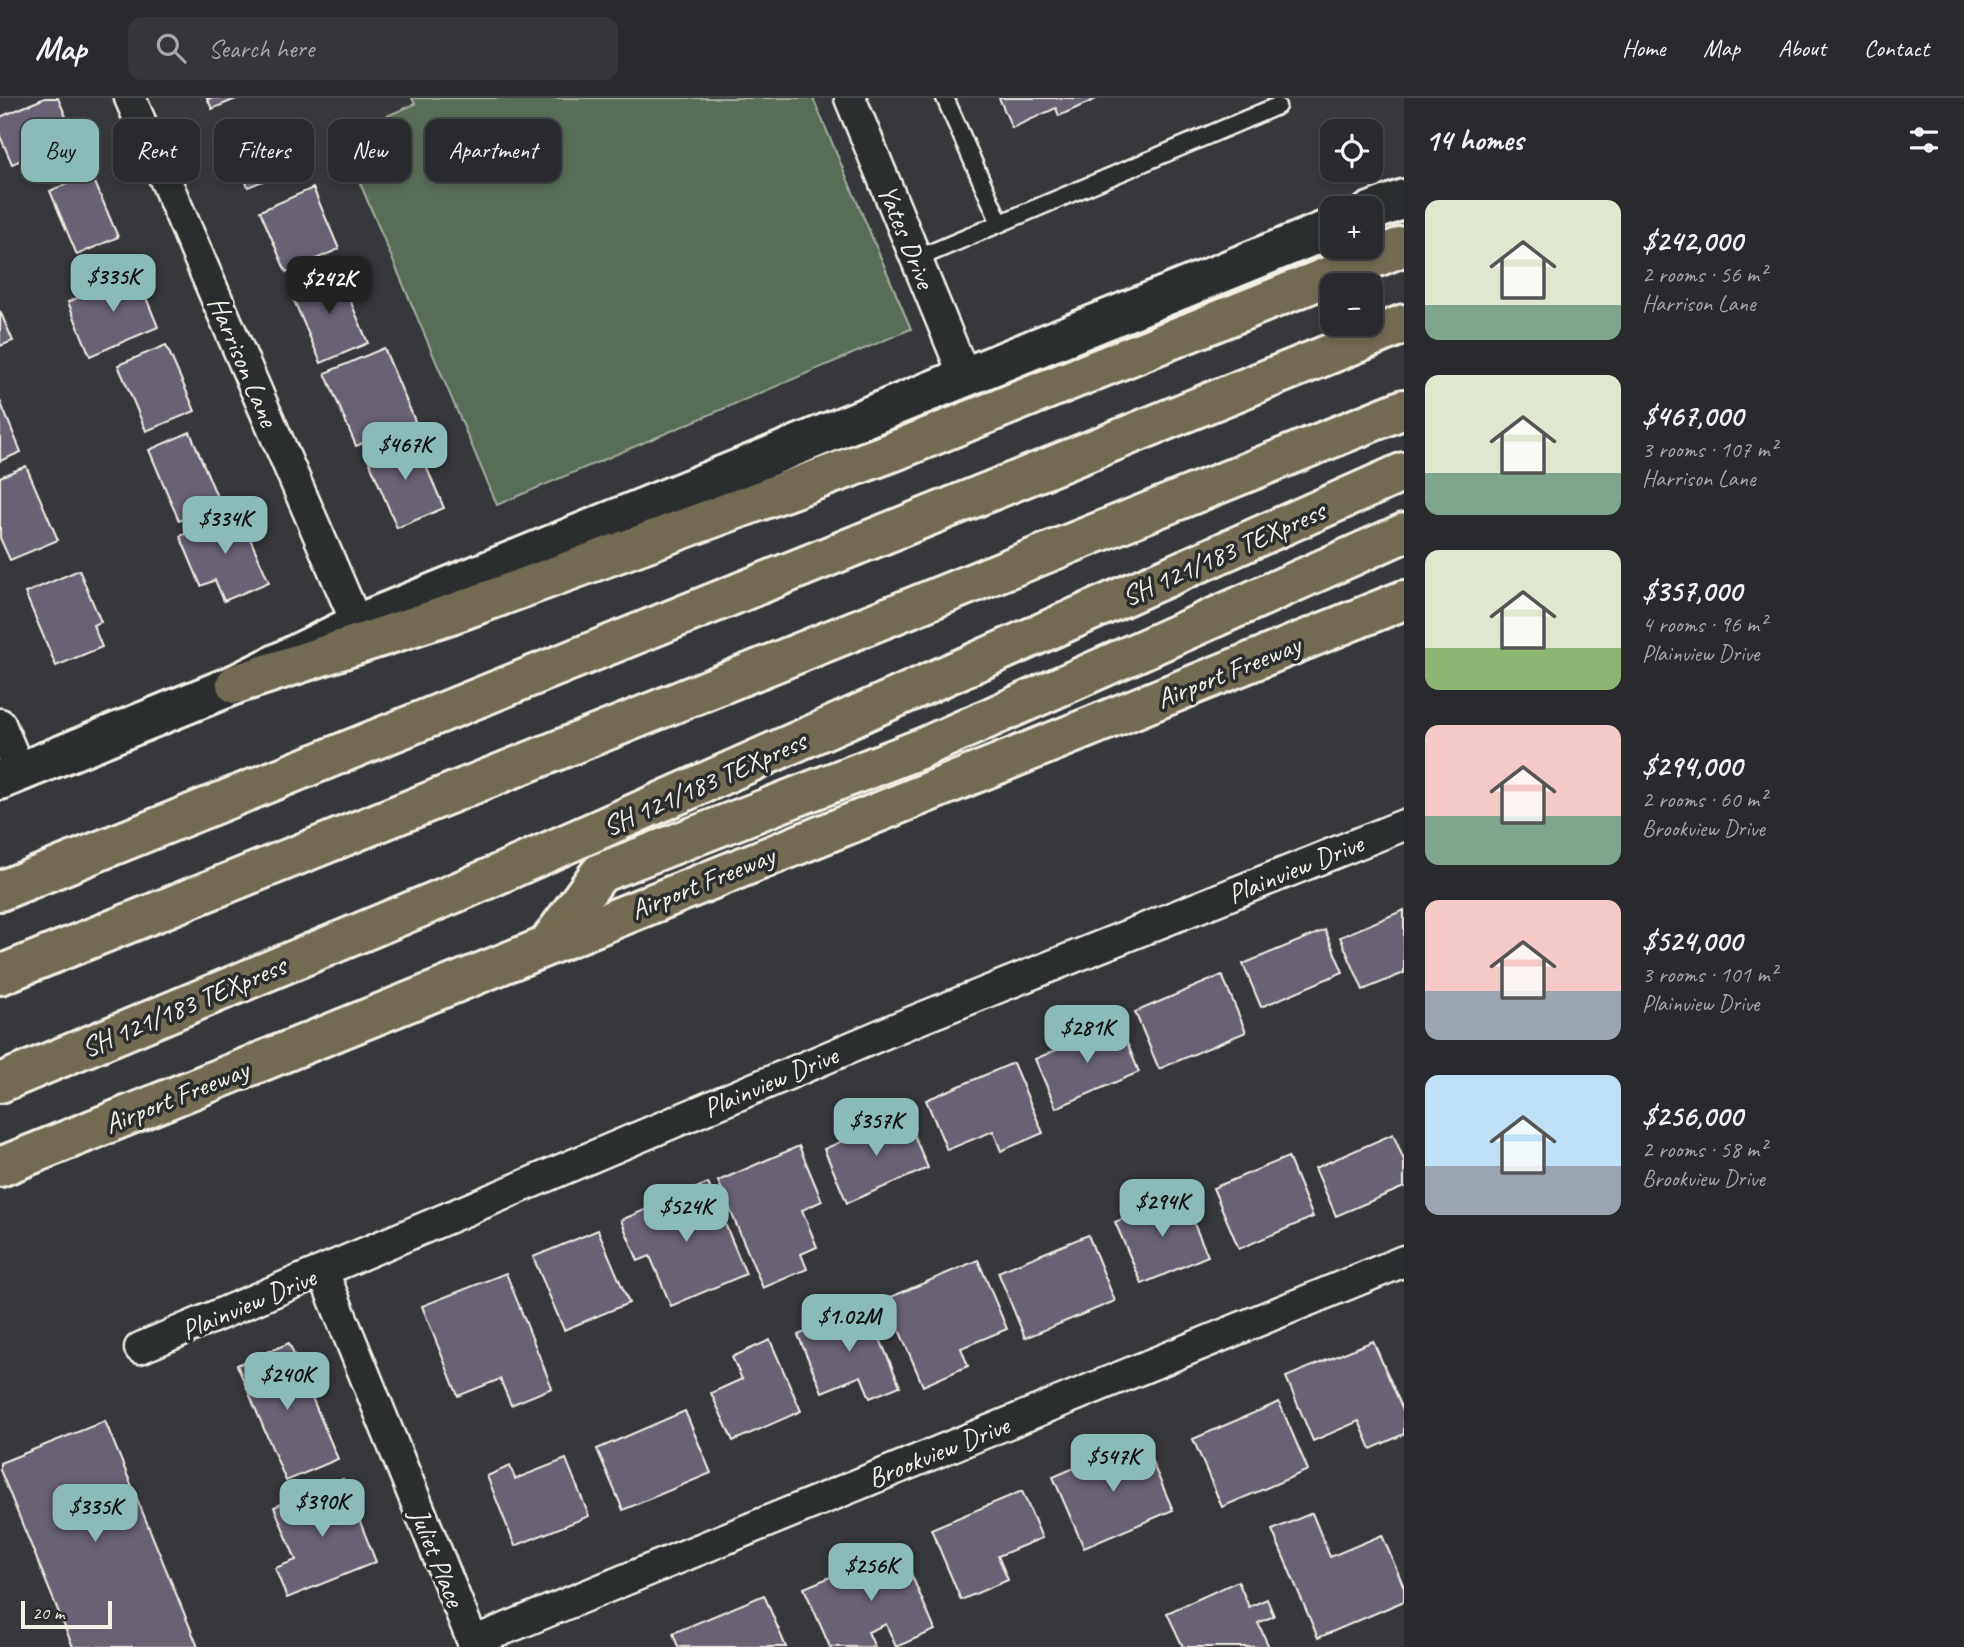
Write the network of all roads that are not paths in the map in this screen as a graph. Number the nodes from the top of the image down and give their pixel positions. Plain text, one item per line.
1 (131, 98) edge
2 (850, 98) edge
3 (945, 98) edge
4 (1277, 106) dead end
5 (1404, 199) edge
6 (1383, 207) edge
7 (1000, 223) junction
8 (1320, 233) edge
9 (1404, 246) edge
10 (916, 258) junction
11 (1404, 324) edge
12 (964, 375) junction
13 (1404, 409) edge
14 (1404, 472) edge
15 (1404, 533) edge
16 (1404, 600) edge
17 (357, 624) junction
18 (236, 684) junction
19 (0, 724) edge
20 (10, 776) edge
21 (1404, 825) edge
22 (0, 891) edge
23 (548, 944) junction
24 (0, 975) edge
25 (0, 1083) edge
26 (0, 1167) edge
27 (1404, 1261) edge
28 (323, 1272) junction
29 (140, 1348) dead end
30 (474, 1644) edge

1 - 17 street, Harrison Lane
2 - 10 street, Yates Drive
3 - 7 lane
4 - 7 lane
5 - 6 main road
7 - 10 lane
8 - 12 main road
9 - 18 highway
10 - 12 street, Yates Drive
11 - 22 highway
12 - 17 main road
13 - 24 highway
14 - 25 highway, SH 121/183 TEXpress
15 - 23 highway
16 - 23 highway, Airport Freeway
17 - 18 main road
18 - 20 main road
19 - 20 street
21 - 28 street, Plainview Drive
23 - 26 highway, Airport Freeway
27 - 30 street, Brookview Drive
28 - 29 street, Plainview Drive
28 - 30 street, Juliet Place

